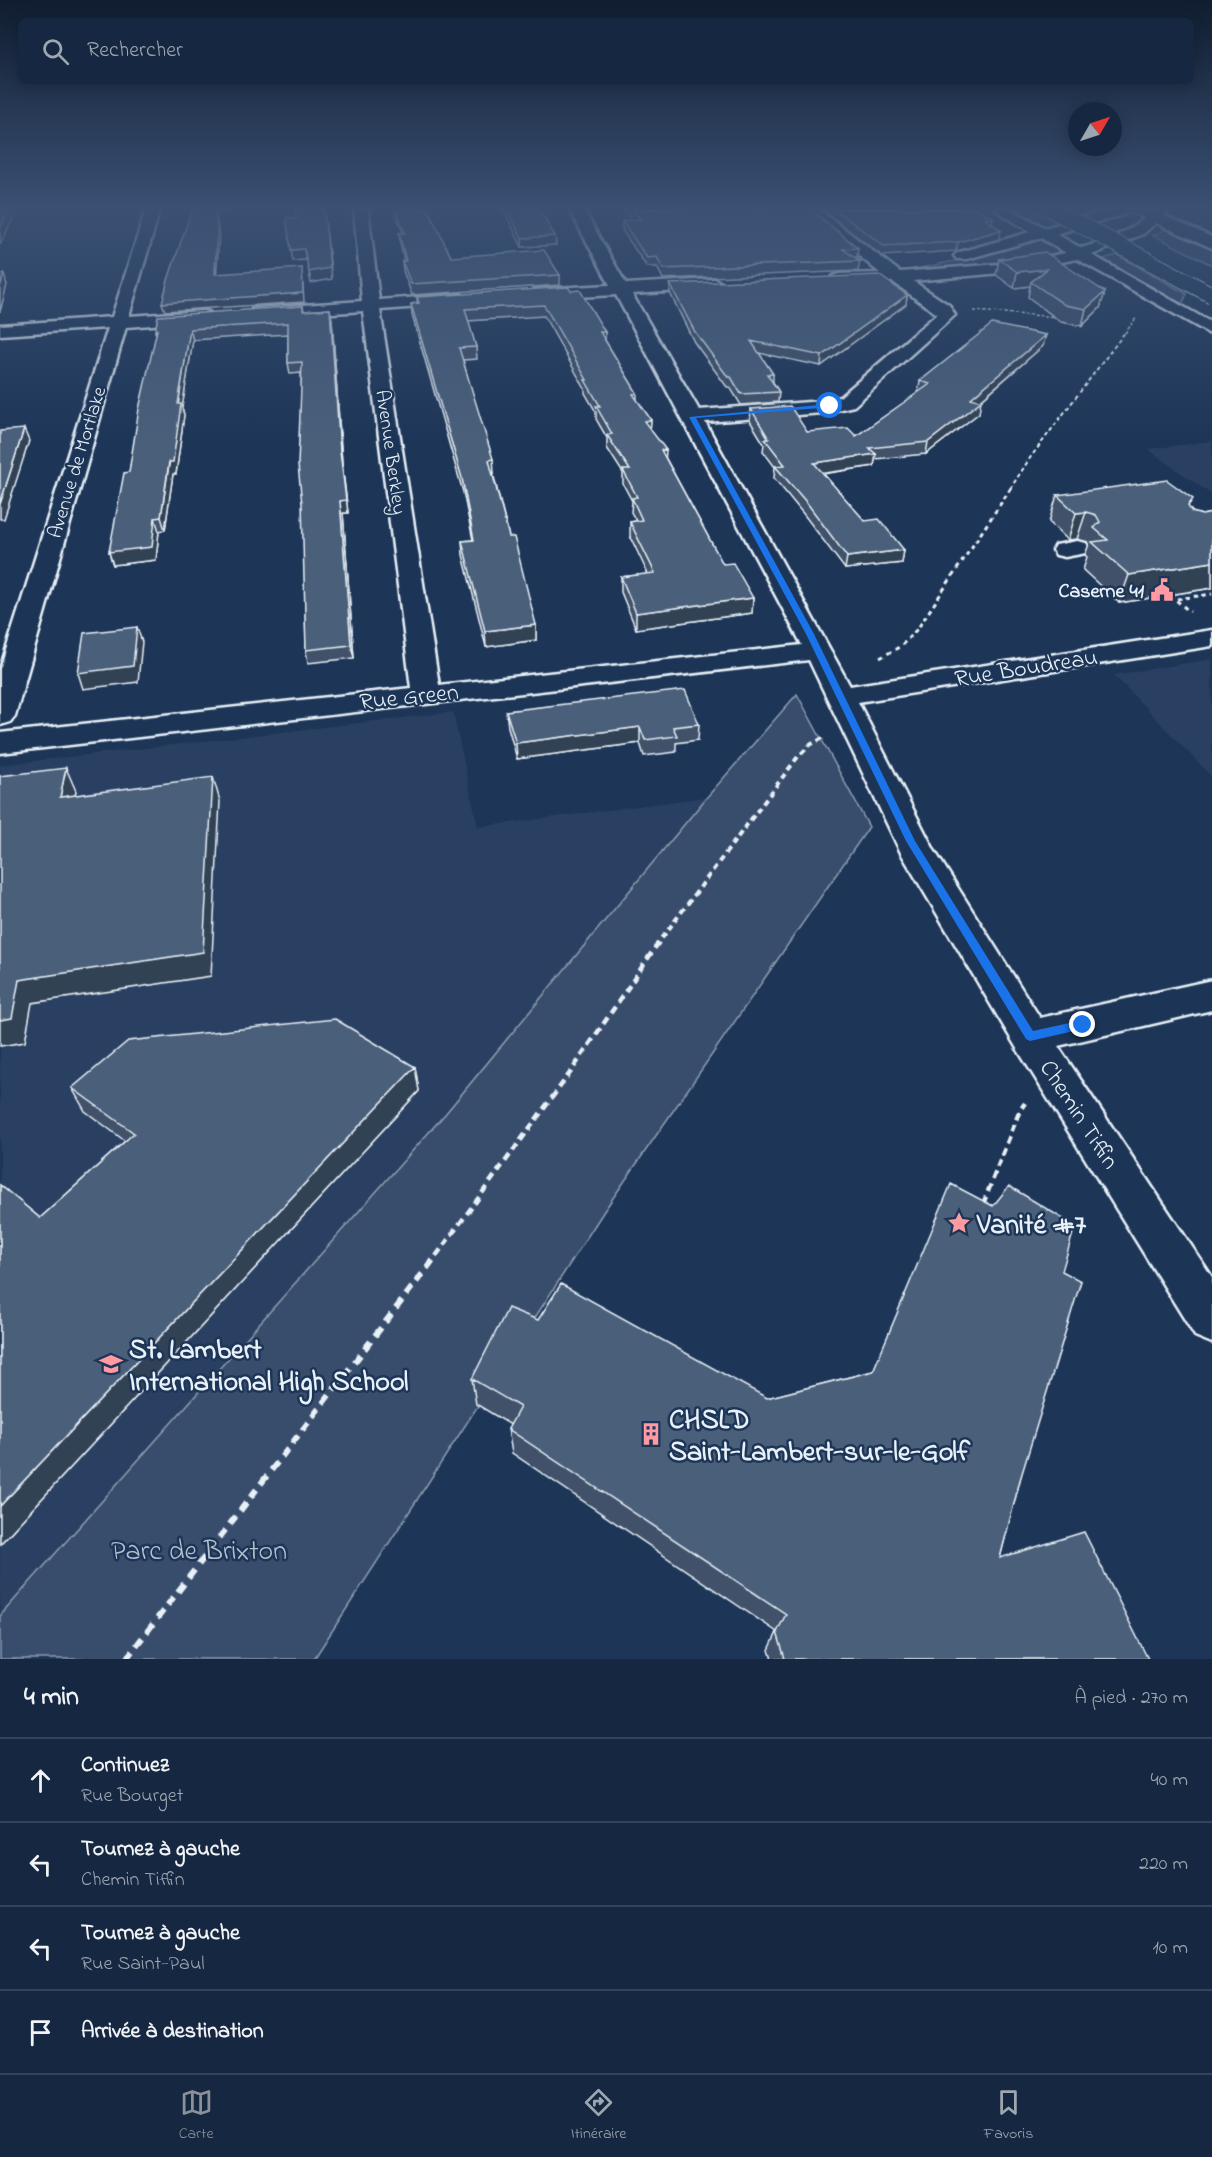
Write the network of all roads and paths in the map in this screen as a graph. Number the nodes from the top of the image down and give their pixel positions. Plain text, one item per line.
1 (129, 286) edge
2 (369, 286) edge
3 (580, 286) edge
4 (619, 286) edge
5 (909, 286) edge
6 (1136, 286) edge
7 (1196, 286) edge
8 (1209, 286) edge
9 (525, 290) edge
10 (479, 294) edge
11 (1212, 295) edge
12 (371, 301) junction
13 (243, 309) edge
14 (220, 311) edge
15 (945, 311) junction
16 (1139, 313) dead end
17 (120, 317) junction
18 (1060, 318) edge
19 (1192, 319) junction
20 (0, 320) edge
21 (0, 330) edge
22 (1212, 330) edge
23 (692, 417) junction
24 (1212, 594) edge
25 (1170, 595) edge
26 (1176, 600) junction
27 (1192, 614) dead end
28 (1212, 638) edge
29 (818, 651) junction
30 (875, 659) dead end
31 (426, 694) junction
32 (839, 696) junction
33 (0, 716) edge
34 (825, 738) dead end
35 (0, 742) edge
36 (1212, 995) edge
37 (1030, 1036) junction
38 (1025, 1103) dead end
39 (981, 1208) edge
40 (1212, 1319) edge
41 (126, 1659) edge

1 - 17 main road, Avenue de Mortlake
2 - 12 main road, Avenue Berkley
3 - 9 main road
4 - 23 main road, Chemin Tiffin
5 - 15 main road
6 - 19 main road
7 - 11 main road, bridge
8 - 19 main road
10 - 12 main road
12 - 13 main road
12 - 31 main road, Avenue Berkley
14 - 17 main road
15 - 18 path
15 - 23 main road
16 - 30 path
17 - 20 main road
17 - 21 main road
17 - 33 main road, Avenue de Mortlake
19 - 22 main road
23 - 29 main road, Chemin Tiffin
24 - 26 path
25 - 26 path
26 - 27 path
28 - 32 main road, Rue Boudreau
29 - 31 main road, Rue Green
29 - 32 main road, Chemin Tiffin
31 - 35 main road, Rue Green
32 - 37 main road, Chemin Tiffin
34 - 41 path
36 - 37 main road
37 - 40 main road, Chemin Tiffin
38 - 39 path

